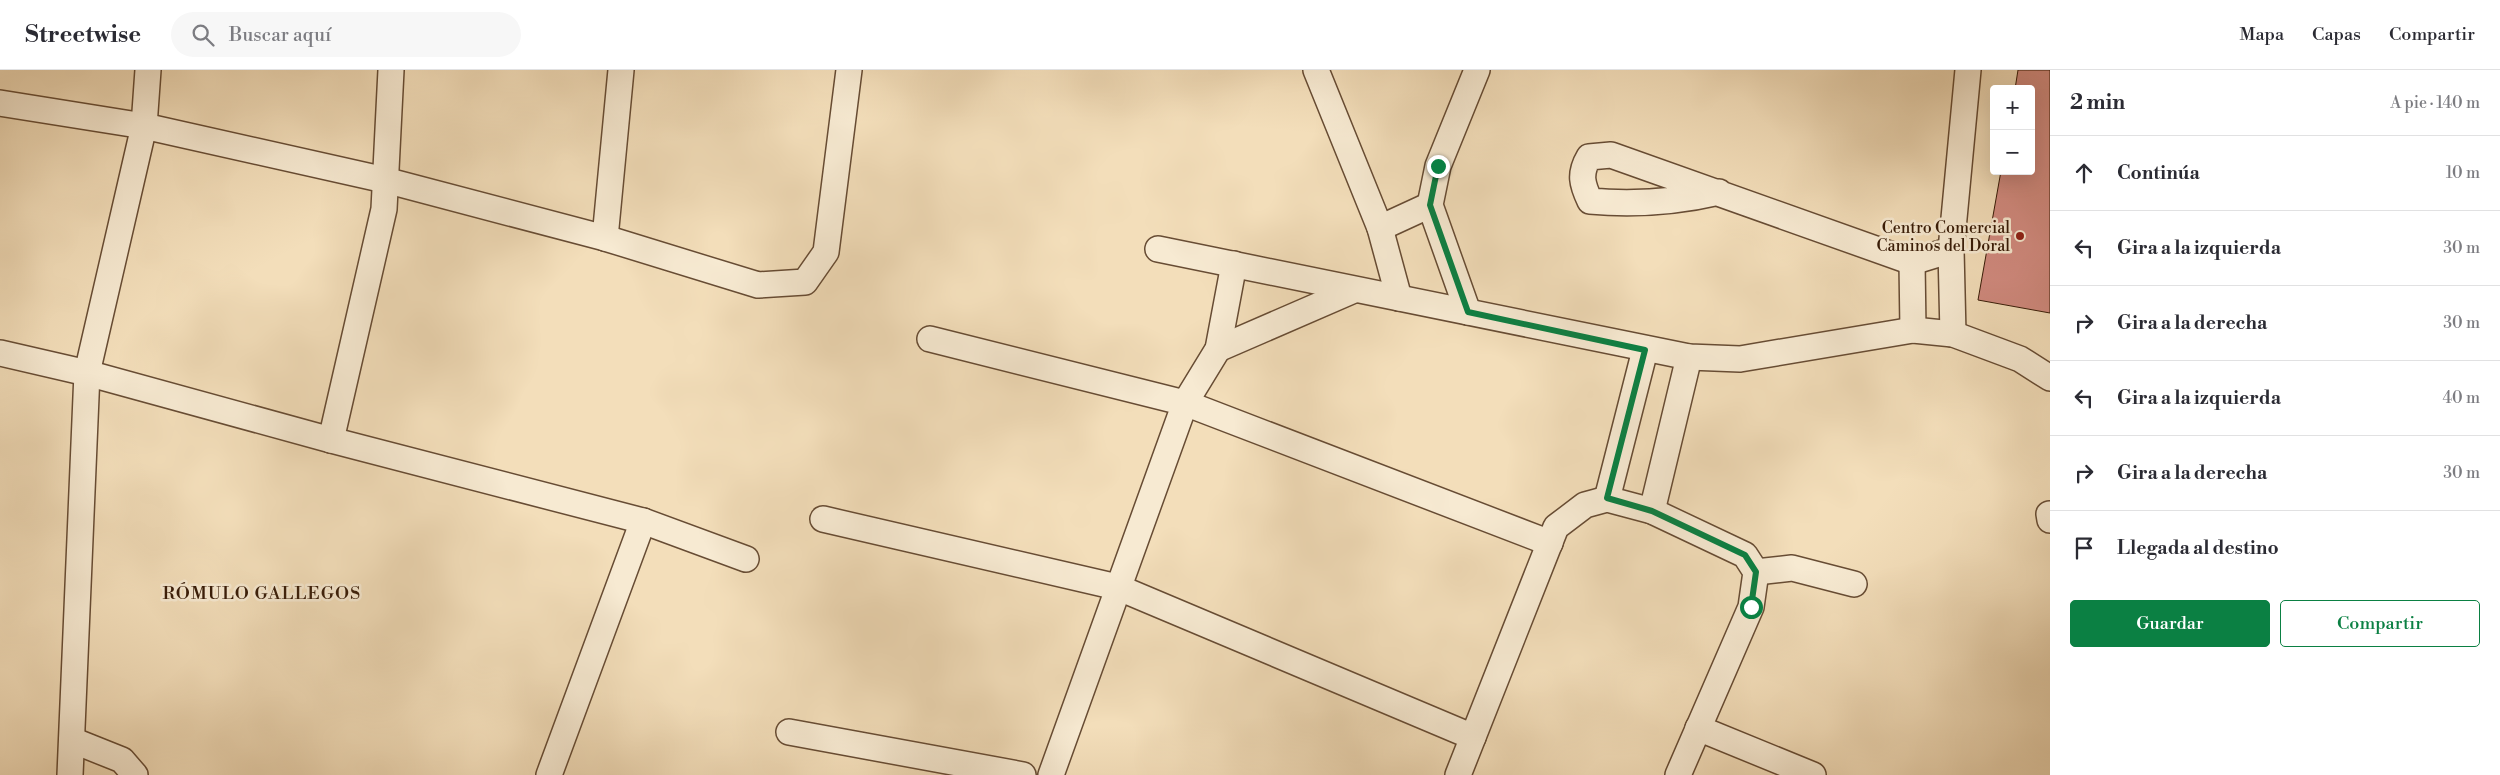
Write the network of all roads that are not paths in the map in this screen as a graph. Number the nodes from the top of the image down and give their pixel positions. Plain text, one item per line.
1 (148, 70) edge
2 (391, 70) edge
3 (621, 70) edge
4 (850, 70) edge
5 (1316, 70) edge
6 (1477, 70) edge
7 (1968, 70) edge
8 (0, 103) edge
9 (144, 126) junction
10 (385, 180) junction
11 (1719, 192) dead end
12 (1430, 205) junction
13 (1380, 228) junction
14 (605, 238) junction
15 (1158, 249) dead end
16 (1951, 250) junction
17 (1912, 262) junction
18 (1234, 264) junction
19 (1354, 290) junction
20 (1400, 298) junction
21 (1468, 312) junction
22 (1913, 330) junction
23 (1953, 334) junction
24 (930, 339) dead end
25 (1218, 349) junction
26 (1645, 350) junction
27 (0, 353) edge
28 (1689, 357) junction
29 (87, 373) junction
30 (2050, 378) edge
31 (1185, 403) junction
32 (331, 440) junction
33 (1607, 498) junction
34 (1652, 511) junction
35 (2050, 514) edge
36 (823, 519) dead end
37 (2050, 520) edge
38 (643, 521) junction
39 (1550, 543) junction
40 (746, 559) dead end
41 (1756, 572) junction
42 (1854, 584) dead end
43 (1117, 587) junction
44 (1698, 728) junction
45 (789, 732) dead end
46 (1472, 737) junction
47 (72, 740) junction
48 (70, 775) edge
49 (136, 775) edge
50 (549, 775) edge
51 (1022, 775) edge
52 (1051, 775) edge
53 (1458, 775) edge
54 (1678, 775) edge
55 (1813, 775) edge

1 - 9 street
2 - 10 street
3 - 14 street
4 - 14 street
5 - 13 street
6 - 12 street
7 - 16 street
8 - 9 street
9 - 10 street
9 - 29 street
10 - 14 street
10 - 32 street
11 - 17 street
12 - 13 street
12 - 21 street
13 - 20 street
15 - 18 street
16 - 17 street
16 - 23 street
17 - 22 street
18 - 19 street
18 - 25 street
19 - 20 street
19 - 25 street
20 - 21 street
21 - 26 street
22 - 23 street
22 - 28 street
23 - 30 street
24 - 31 street
25 - 31 street
26 - 28 street
26 - 33 street
27 - 29 street
28 - 34 street
29 - 32 street
29 - 47 street
31 - 39 street
31 - 43 street
32 - 38 street
33 - 34 street
33 - 39 street
34 - 41 street
35 - 37 street
36 - 43 street
38 - 40 street
38 - 50 street
39 - 46 street
41 - 42 street
41 - 44 street
43 - 46 street
43 - 52 street
44 - 54 street
44 - 55 street
45 - 51 street
46 - 53 street
47 - 48 street
47 - 49 street

